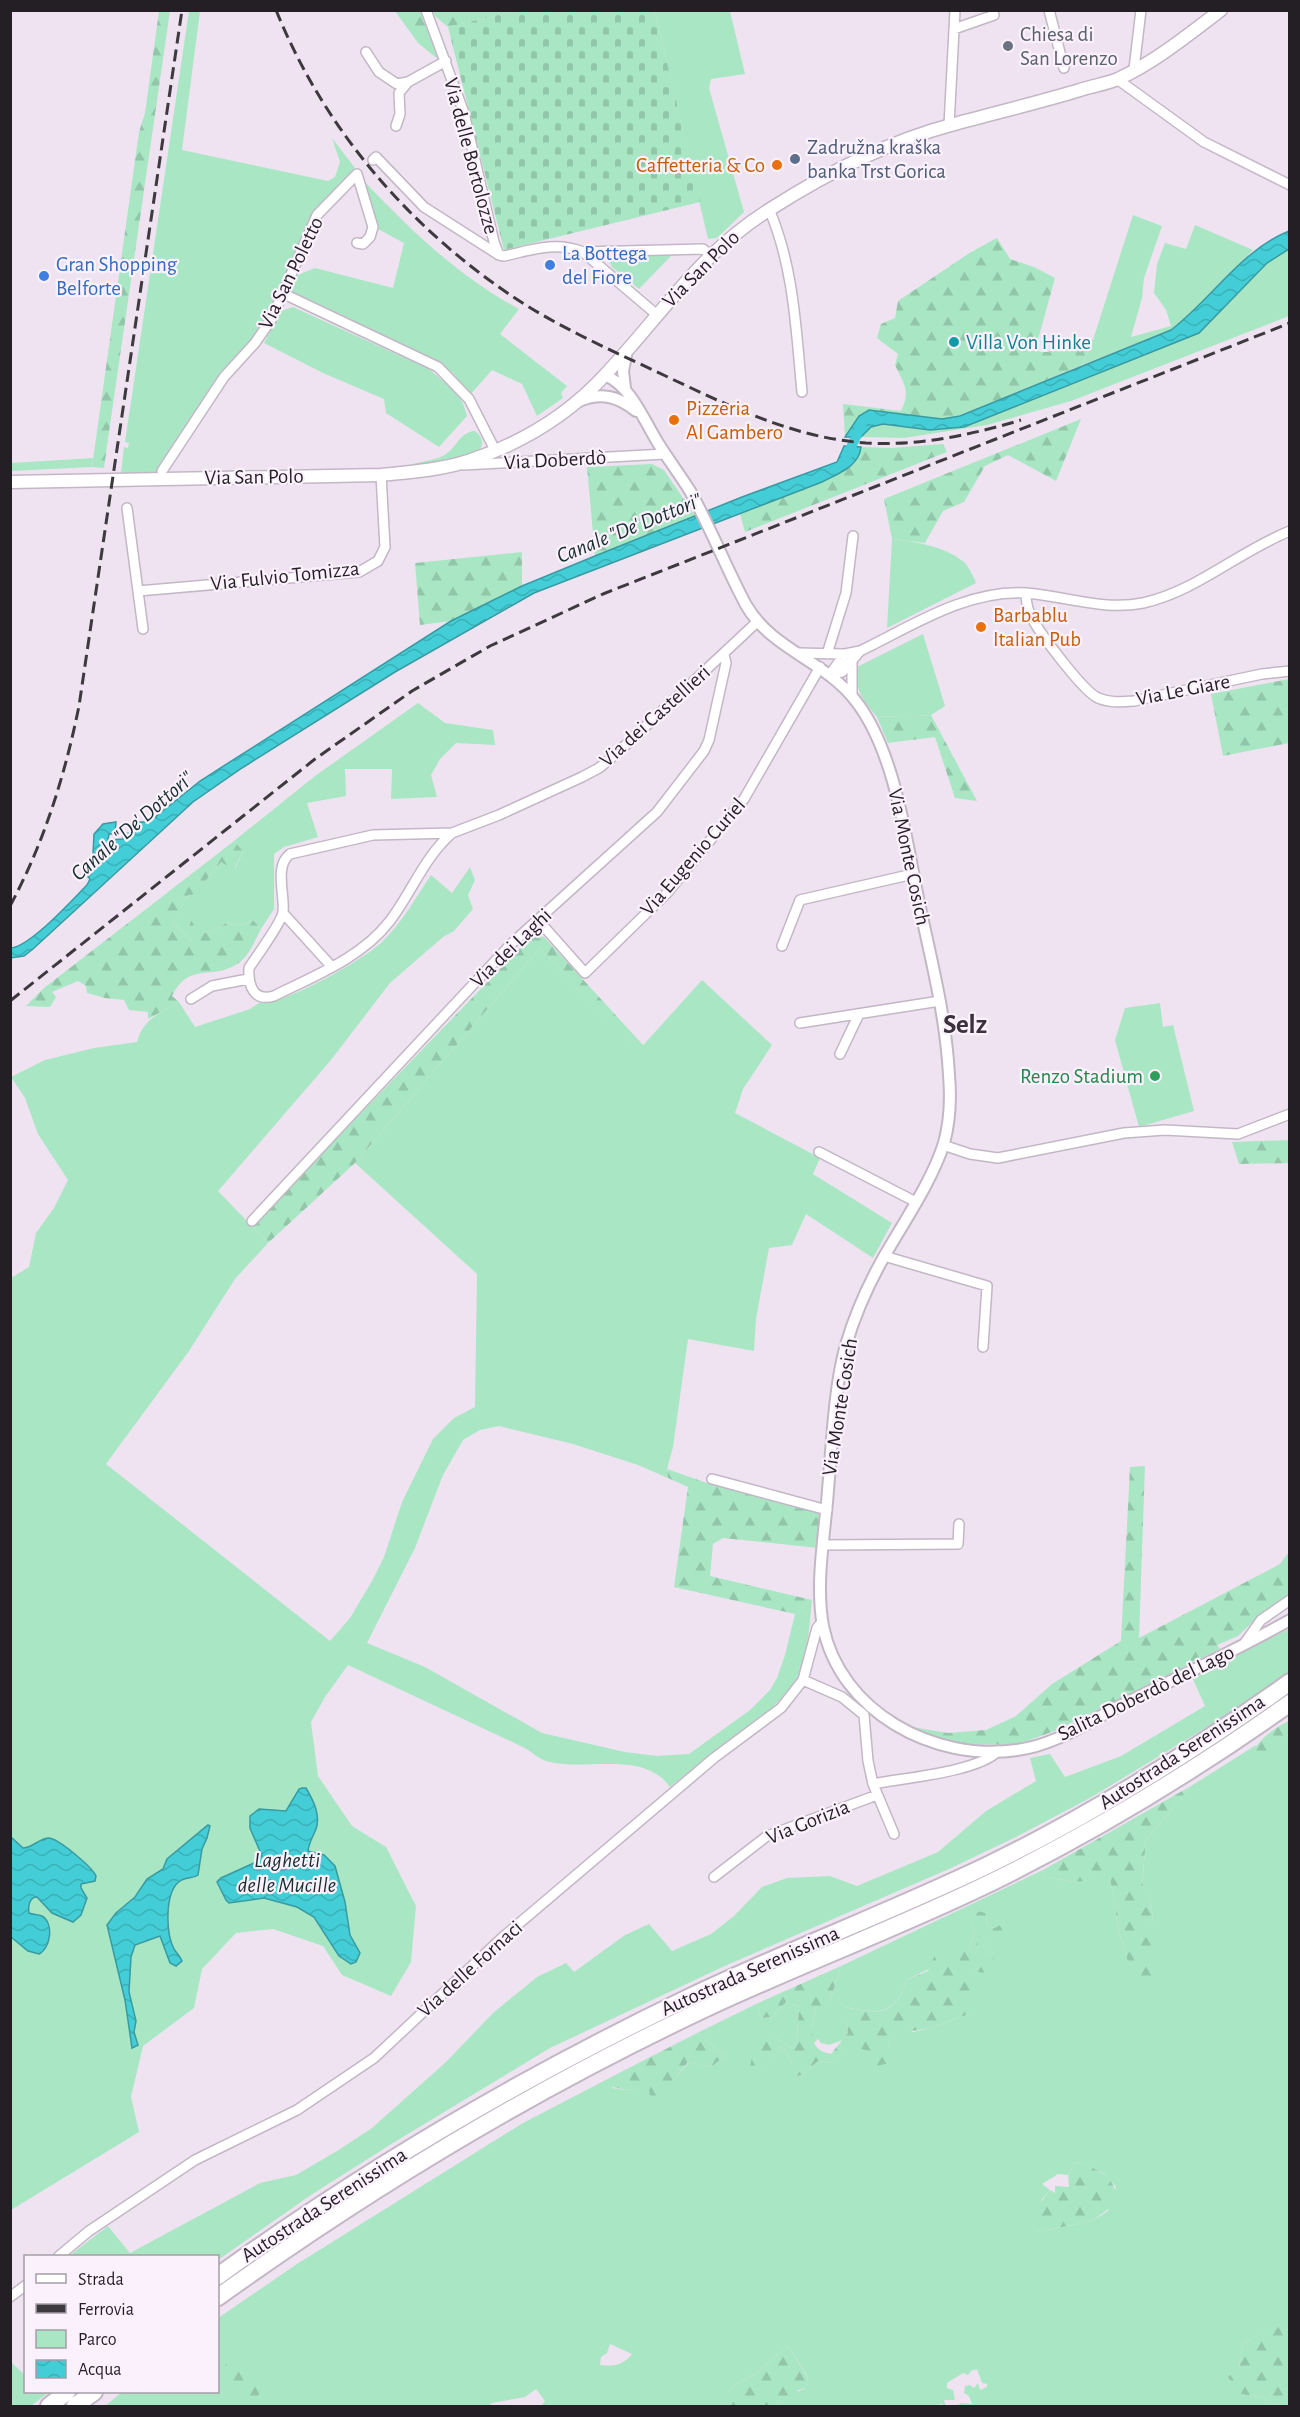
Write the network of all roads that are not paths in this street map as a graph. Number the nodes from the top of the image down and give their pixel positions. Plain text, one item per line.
1 (426, 10) edge
2 (955, 10) edge
3 (992, 10) edge
4 (1049, 10) edge
5 (1141, 10) edge
6 (1221, 10) edge
7 (954, 29) junction
8 (366, 52) dead end
9 (446, 62) junction
10 (1064, 68) dead end
11 (1134, 69) junction
12 (1117, 79) junction
13 (408, 82) junction
14 (396, 126) dead end
15 (949, 126) junction
16 (374, 159) dead end
17 (1290, 186) edge
18 (769, 209) junction
19 (357, 243) dead end
20 (583, 252) junction
21 (499, 255) junction
22 (711, 255) junction
23 (284, 294) junction
24 (656, 314) junction
25 (627, 350) junction
26 (605, 375) junction
27 (626, 388) junction
28 (802, 392) dead end
29 (617, 397) junction
30 (579, 401) junction
31 (644, 419) junction
32 (495, 450) junction
33 (665, 454) junction
34 (446, 466) junction
35 (162, 471) dead end
36 (381, 474) junction
37 (10, 482) edge
38 (128, 508) dead end
39 (1290, 531) edge
40 (853, 536) dead end
41 (138, 591) junction
42 (1026, 593) junction
43 (757, 622) junction
44 (144, 629) dead end
45 (797, 652) junction
46 (828, 654) junction
47 (724, 655) junction
48 (848, 657) junction
49 (820, 667) junction
50 (1290, 671) edge
51 (830, 674) junction
52 (852, 695) junction
53 (452, 832) junction
54 (913, 874) junction
55 (283, 913) junction
56 (538, 920) junction
57 (782, 946) dead end
58 (332, 968) junction
59 (248, 979) junction
60 (191, 999) dead end
61 (940, 1001) junction
62 (859, 1014) junction
63 (800, 1023) dead end
64 (840, 1054) dead end
65 (1290, 1114) edge
66 (943, 1145) junction
67 (819, 1152) dead end
68 (916, 1202) junction
69 (252, 1221) dead end
70 (884, 1256) junction
71 (983, 1347) dead end
72 (712, 1479) dead end
73 (827, 1510) junction
74 (959, 1524) dead end
75 (824, 1545) junction
76 (1290, 1600) edge
77 (1290, 1620) edge
78 (822, 1623) junction
79 (1244, 1645) junction
80 (803, 1680) junction
81 (1290, 1682) edge
82 (1290, 1703) edge
83 (998, 1751) junction
84 (873, 1784) junction
85 (877, 1795) junction
86 (894, 1834) dead end
87 (714, 1877) dead end
88 (60, 2255) edge
89 (219, 2275) edge
90 (24, 2286) edge
91 (219, 2296) edge
92 (10, 2297) edge
93 (65, 2393) edge
94 (91, 2393) edge
95 (49, 2406) edge
96 (75, 2406) edge

1 - 9 street, Via delle Bortolozze
2 - 7 street
3 - 7 street
4 - 10 street
5 - 11 street
6 - 11 main road, Via San Polo
7 - 15 street
8 - 13 street
9 - 13 street
9 - 21 street, Via delle Bortolozze
11 - 12 main road, Via San Polo
12 - 15 main road, Via San Polo
12 - 17 street
13 - 14 street
15 - 18 main road, Via San Polo
16 - 21 street
18 - 22 main road, Via San Polo
18 - 28 street
19 - 23 street, Via San Poletto
20 - 21 street, Via delle Bortolozze
20 - 22 street, Via delle Bortolozze
20 - 24 street
22 - 24 main road, Via San Polo
23 - 32 street
23 - 35 street, Via San Poletto
24 - 25 main road, Via San Polo
25 - 26 main road, Via San Polo
25 - 27 street
26 - 27 street
26 - 29 street
26 - 30 main road, Via San Polo
27 - 31 street, Via Monte Cosich
29 - 30 street
29 - 31 street
30 - 32 main road, Via San Polo
31 - 33 street, Via Monte Cosich
32 - 34 main road, Via San Polo
33 - 34 street, Via Doberdò
33 - 43 street, Via Monte Cosich
34 - 36 main road, Via San Polo
36 - 37 main road, Via San Polo
36 - 41 street, Via Fulvio Tomizza
38 - 41 street
39 - 42 street
40 - 46 street
41 - 44 street
42 - 48 street
42 - 50 street, Via Le Giare
43 - 45 street, Via Monte Cosich
43 - 47 street, Via dei Castellieri
45 - 46 street
45 - 49 street, Via Monte Cosich
46 - 48 street
47 - 53 street, Via dei Castellieri
47 - 56 street, Via dei Laghi
48 - 51 street
48 - 52 street
49 - 51 street, Via Monte Cosich
49 - 56 street, Via Eugenio Curiel
51 - 52 street, Via Monte Cosich
52 - 54 street, Via Monte Cosich
53 - 55 street, Via dei Castellieri
53 - 58 street, Via dei Castellieri
54 - 57 street
54 - 61 street, Via Monte Cosich
55 - 58 street
55 - 59 street
56 - 69 street, Via dei Laghi
58 - 59 street, Via dei Castellieri
59 - 60 street
61 - 62 street
61 - 66 street, Via Monte Cosich
62 - 63 street
62 - 64 street
65 - 66 street
66 - 68 street, Via Monte Cosich
67 - 68 street
68 - 70 street, Via Monte Cosich
70 - 71 street
70 - 73 street, Via Monte Cosich
72 - 73 street
73 - 75 street, Via Monte Cosich
74 - 75 street
75 - 78 street, Via Monte Cosich
76 - 79 street
77 - 79 street, Salita Doberdò del Lago
78 - 80 street, Via delle Fornaci
78 - 83 street, Salita Doberdò del Lago
79 - 83 street, Salita Doberdò del Lago
80 - 84 street, Via Gorizia
80 - 88 street, Via delle Fornaci
81 - 89 highway, Autostrada Serenissima
82 - 91 highway, Autostrada Serenissima
83 - 84 street, Salita Doberdò del Lago
84 - 85 street, Via Gorizia
85 - 86 street, Via Gorizia
85 - 87 street, Via Gorizia
90 - 92 street
93 - 95 highway
94 - 96 highway

